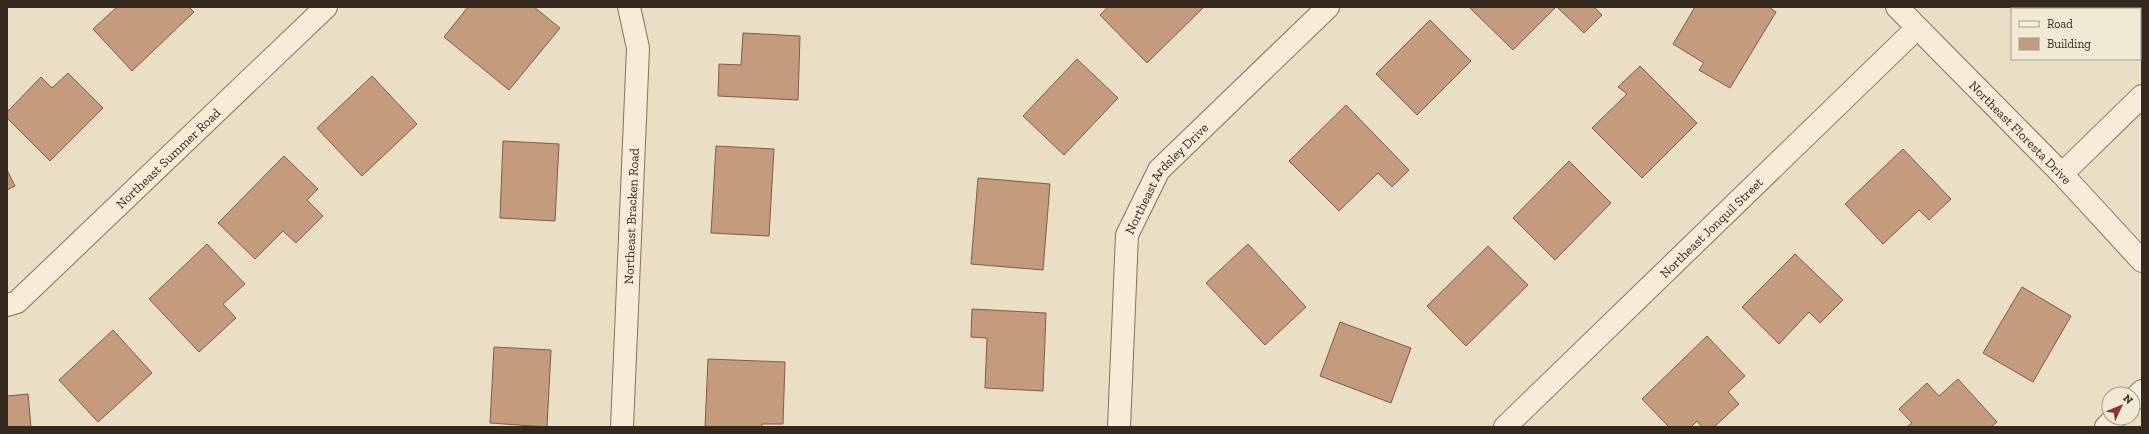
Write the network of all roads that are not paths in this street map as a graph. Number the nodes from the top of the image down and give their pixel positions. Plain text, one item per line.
1 (326, 7) edge
2 (629, 7) edge
3 (1328, 7) edge
4 (1897, 7) edge
5 (1917, 28) junction
6 (2142, 96) edge
7 (2062, 174) junction
8 (2142, 261) edge
9 (7, 305) edge
10 (622, 427) edge
11 (1119, 427) edge
12 (1505, 427) edge

1 - 9 street, Northeast Summer Road
2 - 10 street, Northeast Bracken Road
3 - 11 street, Northeast Ardsley Drive
4 - 5 street, Northeast Floresta Drive
5 - 7 street, Northeast Floresta Drive
5 - 12 street, Northeast Jonquil Street
6 - 7 street
7 - 8 street, Northeast Floresta Drive

